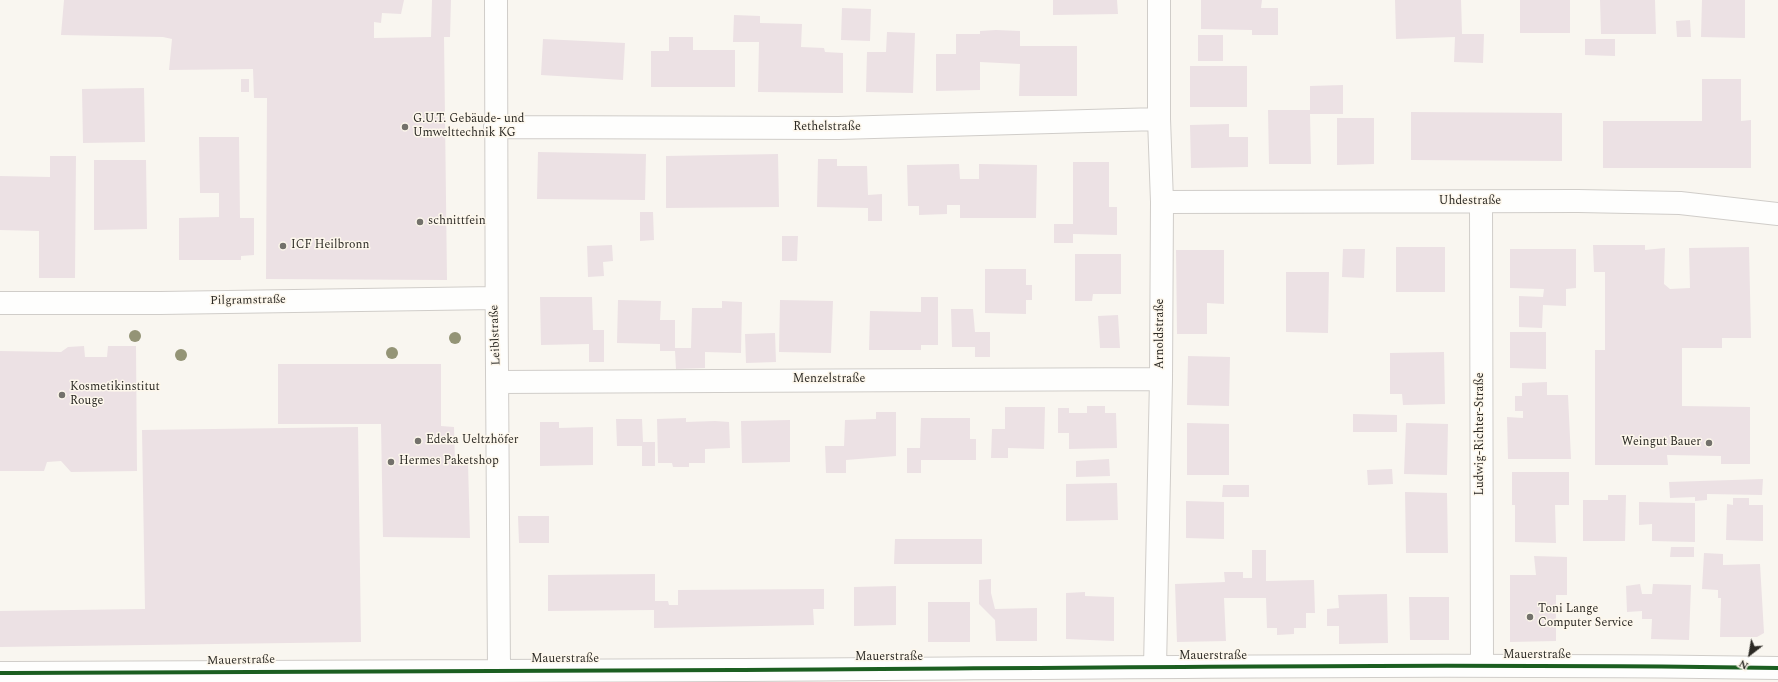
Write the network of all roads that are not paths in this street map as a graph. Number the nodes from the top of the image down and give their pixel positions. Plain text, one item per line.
1 (496, 0) edge
2 (1159, 0) edge
3 (1159, 119) junction
4 (495, 127) junction
5 (1162, 202) junction
6 (1481, 203) junction
7 (1778, 214) edge
8 (495, 298) junction
9 (0, 303) edge
10 (1161, 379) junction
11 (498, 382) junction
12 (1482, 666) junction
13 (1155, 667) junction
14 (1778, 668) edge
15 (499, 670) junction
16 (0, 673) edge

1 - 4 street, Leiblstraße
2 - 3 street, Arnoldstraße
3 - 4 street, Rethelstraße
3 - 5 street, Arnoldstraße
4 - 8 street, Leiblstraße
5 - 6 street, Uhdestraße
5 - 10 street, Arnoldstraße
6 - 7 street, Uhdestraße
6 - 12 street, Ludwig-Richter-Straße
8 - 9 street, Pilgramstraße
8 - 11 street, Leiblstraße
10 - 11 street, Menzelstraße
10 - 13 street, Arnoldstraße
11 - 15 street, Leiblstraße
12 - 13 street, Mauerstraße
12 - 14 street, Mauerstraße
13 - 15 street, Mauerstraße
15 - 16 street, Mauerstraße

